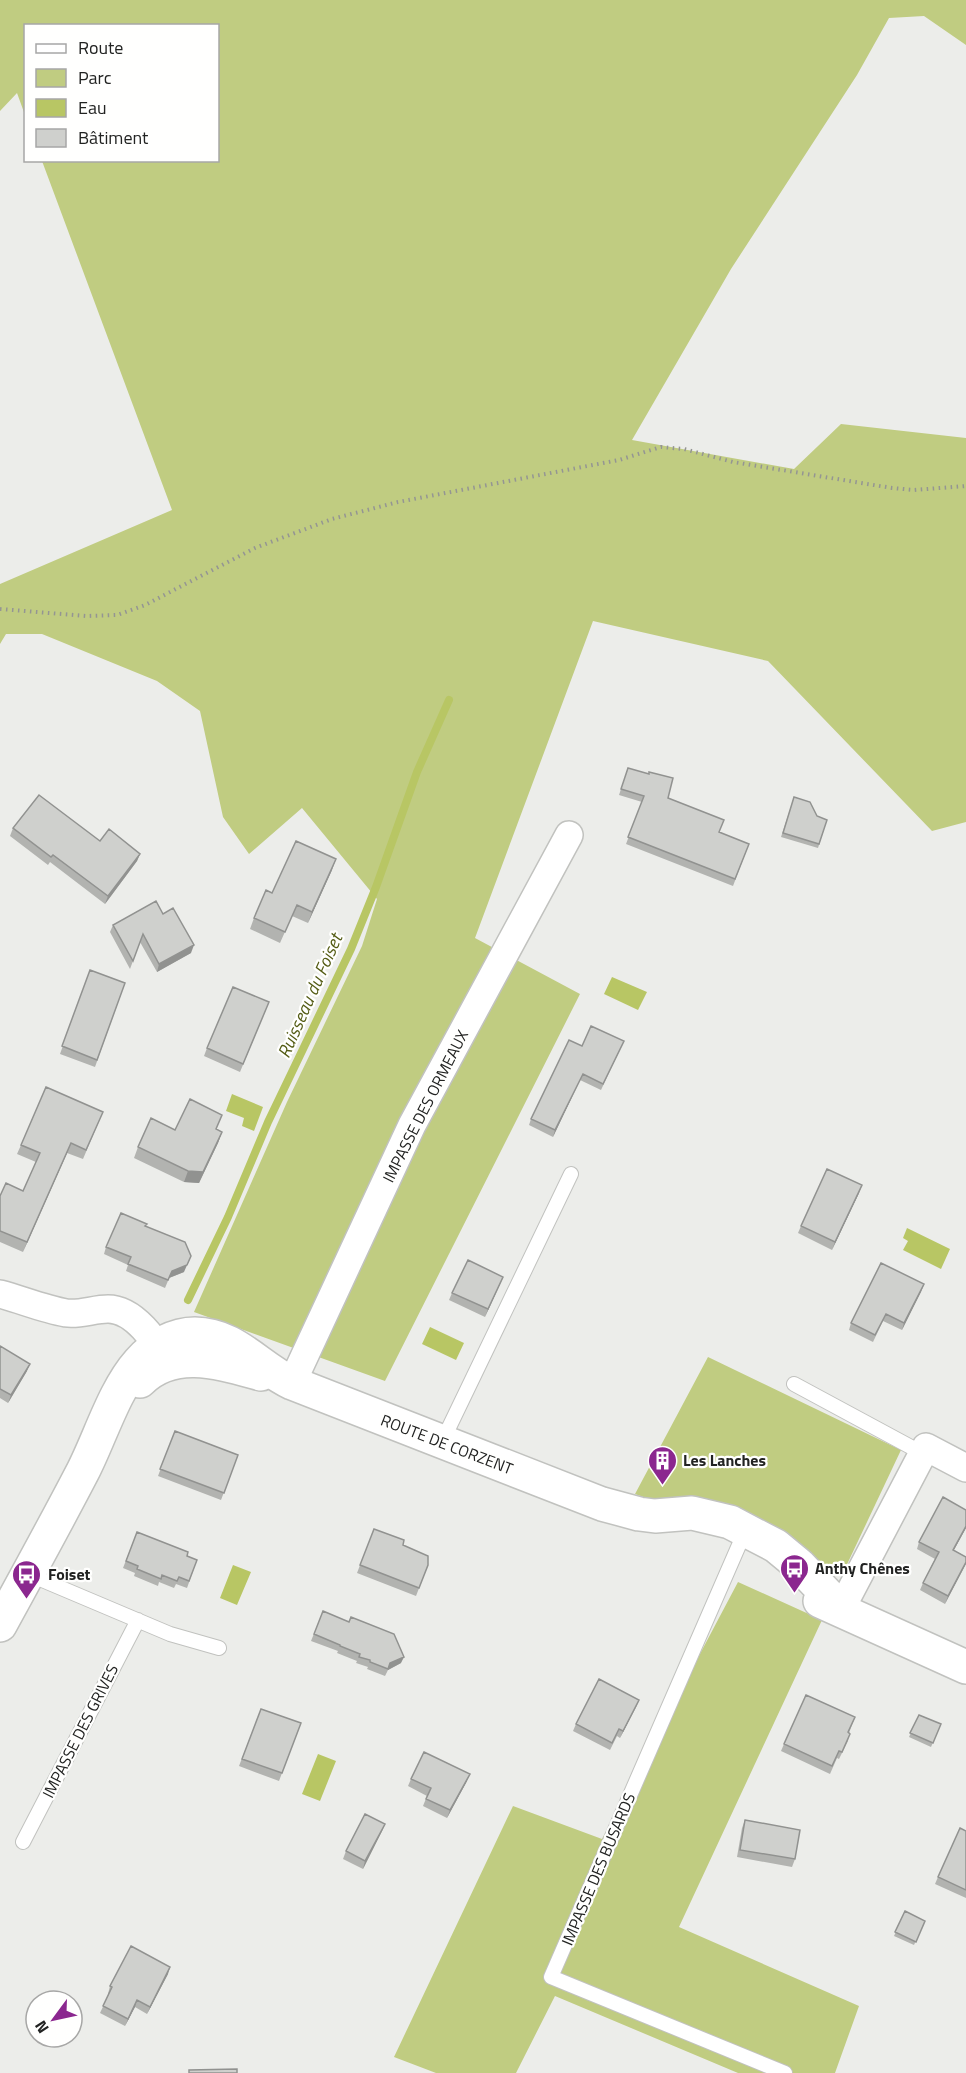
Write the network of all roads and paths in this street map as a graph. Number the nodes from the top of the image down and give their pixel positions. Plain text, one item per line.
1 (966, 486) edge
2 (0, 609) edge
3 (569, 835) dead end
4 (571, 1174) dead end
5 (0, 1294) edge
6 (160, 1356) junction
7 (292, 1383) junction
8 (794, 1384) dead end
9 (442, 1442) junction
10 (922, 1453) junction
11 (966, 1468) edge
12 (742, 1537) junction
13 (27, 1574) junction
14 (841, 1610) junction
15 (138, 1620) junction
16 (0, 1625) edge
17 (219, 1648) dead end
18 (966, 1667) edge
19 (23, 1842) dead end
20 (785, 2073) edge

1 - 2 path
3 - 7 street, IMPASSE DES ORMEAUX
4 - 9 lane
5 - 6 street
6 - 7 street, ROUTE DE CORZENT
6 - 13 street, ROUTE DE CORZENT
7 - 9 street, ROUTE DE CORZENT
8 - 10 lane
9 - 12 street, ROUTE DE CORZENT
10 - 11 street
10 - 14 street
12 - 14 street, ROUTE DE CORZENT
12 - 20 lane, IMPASSE DES BUSARDS
13 - 15 lane
13 - 16 street, ROUTE DE CORZENT
14 - 18 street, ROUTE DE CORZENT
15 - 17 lane
15 - 19 lane, IMPASSE DES GRIVES

